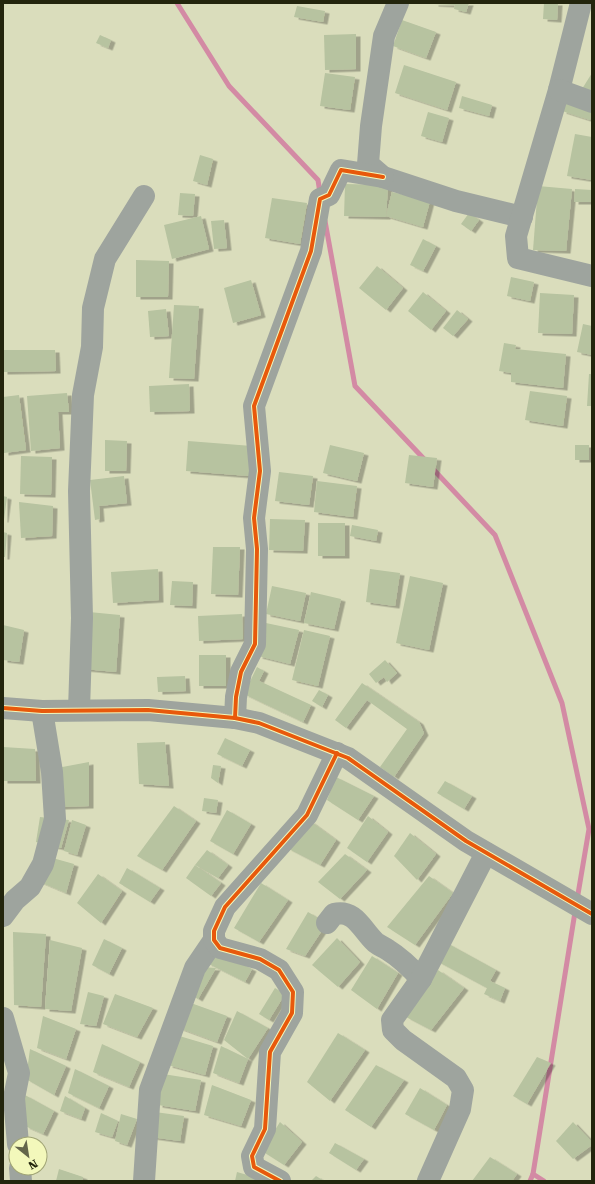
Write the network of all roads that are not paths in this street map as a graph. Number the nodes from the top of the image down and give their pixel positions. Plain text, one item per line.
1 (398, 3) edge
2 (581, 3) edge
3 (559, 90) junction
4 (592, 102) edge
5 (383, 177) junction
6 (144, 196) dead end
7 (522, 217) junction
8 (592, 276) edge
9 (3, 708) edge
10 (79, 710) junction
11 (42, 711) junction
12 (235, 718) junction
13 (337, 753) junction
14 (486, 853) junction
15 (592, 914) edge
16 (3, 916) edge
17 (327, 924) dead end
18 (214, 940) junction
19 (421, 979) junction
20 (3, 1018) edge
21 (17, 1136) edge
22 (144, 1181) edge
23 (280, 1181) edge
24 (428, 1181) edge

1 - 5 street
2 - 3 street
3 - 4 street
3 - 7 street
5 - 7 street
5 - 12 street
6 - 10 street
7 - 8 street
9 - 11 street
10 - 11 street
10 - 12 street
11 - 16 street
12 - 13 street
13 - 14 street
13 - 18 street
14 - 15 street
14 - 19 street
17 - 19 street
18 - 22 street
18 - 23 street
19 - 24 street
20 - 21 street

